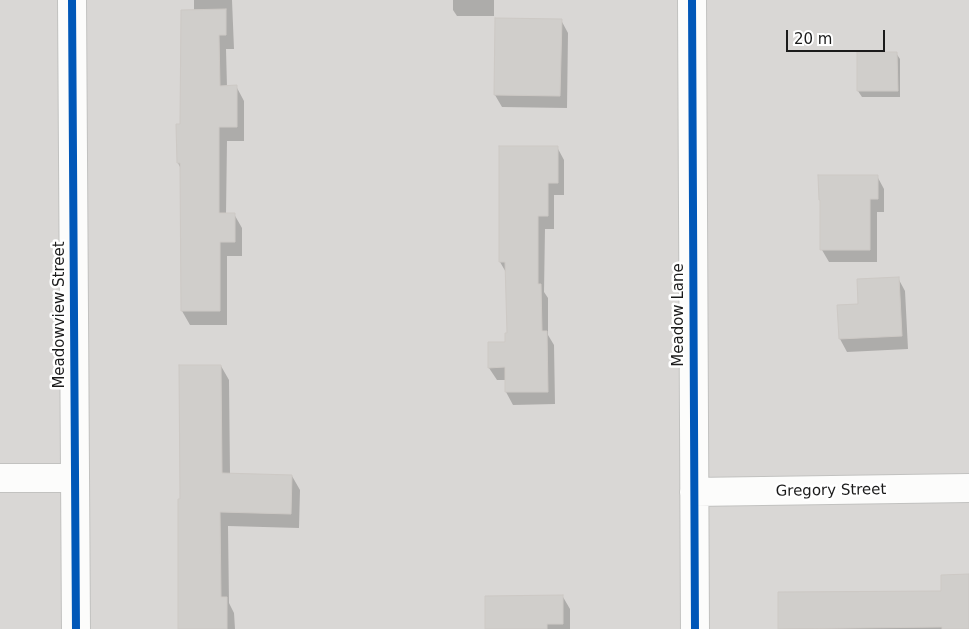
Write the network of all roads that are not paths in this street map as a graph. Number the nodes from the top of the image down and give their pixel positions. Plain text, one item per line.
1 (72, 0) edge
2 (692, 0) edge
3 (0, 478) edge
4 (74, 478) junction
5 (969, 488) edge
6 (694, 492) junction
7 (76, 629) edge
8 (695, 629) edge

1 - 4 street, Meadowview Street
2 - 6 street, Meadow Lane
3 - 4 street
4 - 7 street, Meadowview Street
5 - 6 street, Gregory Street
6 - 8 street, Meadow Lane

